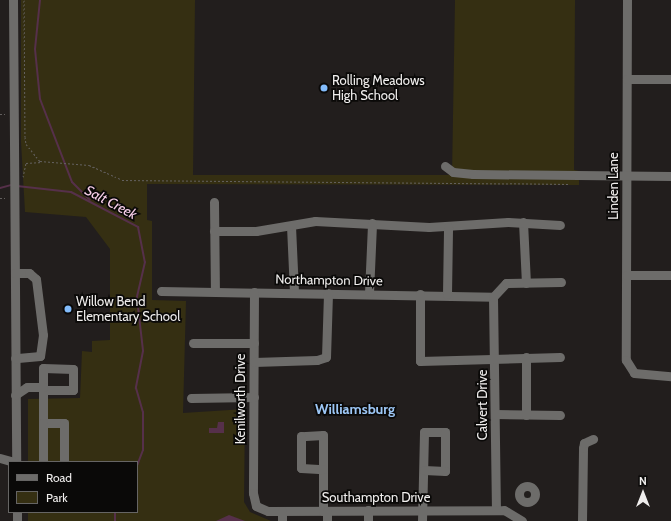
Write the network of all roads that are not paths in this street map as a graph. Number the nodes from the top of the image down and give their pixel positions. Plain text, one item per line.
1 (13, 0) edge
2 (627, 0) edge
3 (627, 79) junction
4 (671, 79) edge
5 (445, 166) dead end
6 (626, 176) junction
7 (671, 176) edge
8 (214, 202) dead end
9 (523, 222) junction
10 (372, 223) junction
11 (560, 225) dead end
12 (291, 226) junction
13 (448, 227) junction
14 (214, 231) junction
15 (15, 273) junction
16 (627, 275) junction
17 (671, 275) edge
18 (561, 282) dead end
19 (526, 283) junction
20 (160, 291) dead end
21 (215, 291) junction
22 (254, 292) junction
23 (294, 292) junction
24 (328, 293) junction
25 (369, 293) junction
26 (420, 294) junction
27 (447, 294) junction
28 (494, 299) junction
29 (192, 343) dead end
30 (254, 343) junction
31 (526, 357) junction
32 (560, 357) dead end
33 (15, 358) junction
34 (495, 360) junction
35 (254, 362) junction
36 (15, 376) junction
37 (671, 376) edge
38 (26, 387) junction
39 (15, 396) junction
40 (254, 397) junction
41 (191, 398) dead end
42 (495, 414) junction
43 (526, 415) junction
44 (560, 415) dead end
45 (43, 423) junction
46 (593, 439) dead end
47 (0, 458) edge
48 (11, 461) edge
49 (15, 461) edge
50 (43, 461) edge
51 (64, 461) edge
52 (324, 469) dead end
53 (424, 470) junction
54 (522, 501) dead end
55 (256, 506) joint
56 (325, 510) junction
57 (368, 510) junction
58 (424, 510) junction
59 (496, 510) junction
60 (282, 511) junction
61 (381, 511) junction
62 (513, 512) junction
63 (282, 521) edge
64 (327, 521) edge
65 (368, 521) edge
66 (381, 521) edge
67 (422, 521) edge
68 (522, 521) edge
69 (582, 521) edge

1 - 15 street
2 - 3 street, Linden Lane
3 - 4 street
3 - 6 street, Linden Lane
5 - 6 street
6 - 7 street
6 - 16 street, Linden Lane
8 - 14 street
9 - 11 street
9 - 13 street
9 - 19 street
10 - 12 street
10 - 13 street
10 - 25 street
12 - 14 street
12 - 23 street
13 - 27 street
14 - 21 street
15 - 33 street
15 - 33 street
16 - 17 street
16 - 37 street, Linden Lane
18 - 19 street
19 - 28 street
20 - 21 street, Northampton Drive
21 - 22 street, Northampton Drive
22 - 23 street, Northampton Drive
22 - 30 street, Kenilworth Drive
23 - 24 street, Northampton Drive
24 - 25 street, Northampton Drive
24 - 35 street
25 - 26 street, Northampton Drive
26 - 27 street, Northampton Drive
26 - 34 street
27 - 28 street, Northampton Drive
28 - 34 street, Calvert Drive
29 - 30 street
30 - 35 street, Kenilworth Drive
31 - 32 street
31 - 34 street
31 - 43 street
33 - 36 street
34 - 42 street, Calvert Drive
35 - 40 street, Kenilworth Drive
36 - 38 street
36 - 39 street
38 - 39 street
38 - 45 street
39 - 49 street
40 - 41 street
40 - 55 street, Kenilworth Drive
42 - 43 street
42 - 59 street, Calvert Drive
43 - 44 street
45 - 50 street
45 - 51 street
46 - 69 street
47 - 48 street
52 - 56 street
53 - 53 street
53 - 58 street
54 - 62 street
55 - 60 street, Southampton Drive
56 - 57 street, Southampton Drive
56 - 60 street, Southampton Drive
56 - 64 street
57 - 61 street, Southampton Drive
57 - 65 street
58 - 59 street, Southampton Drive
58 - 61 street, Southampton Drive
58 - 67 street
59 - 62 street, Southampton Drive
60 - 63 street
61 - 66 street
62 - 68 street

